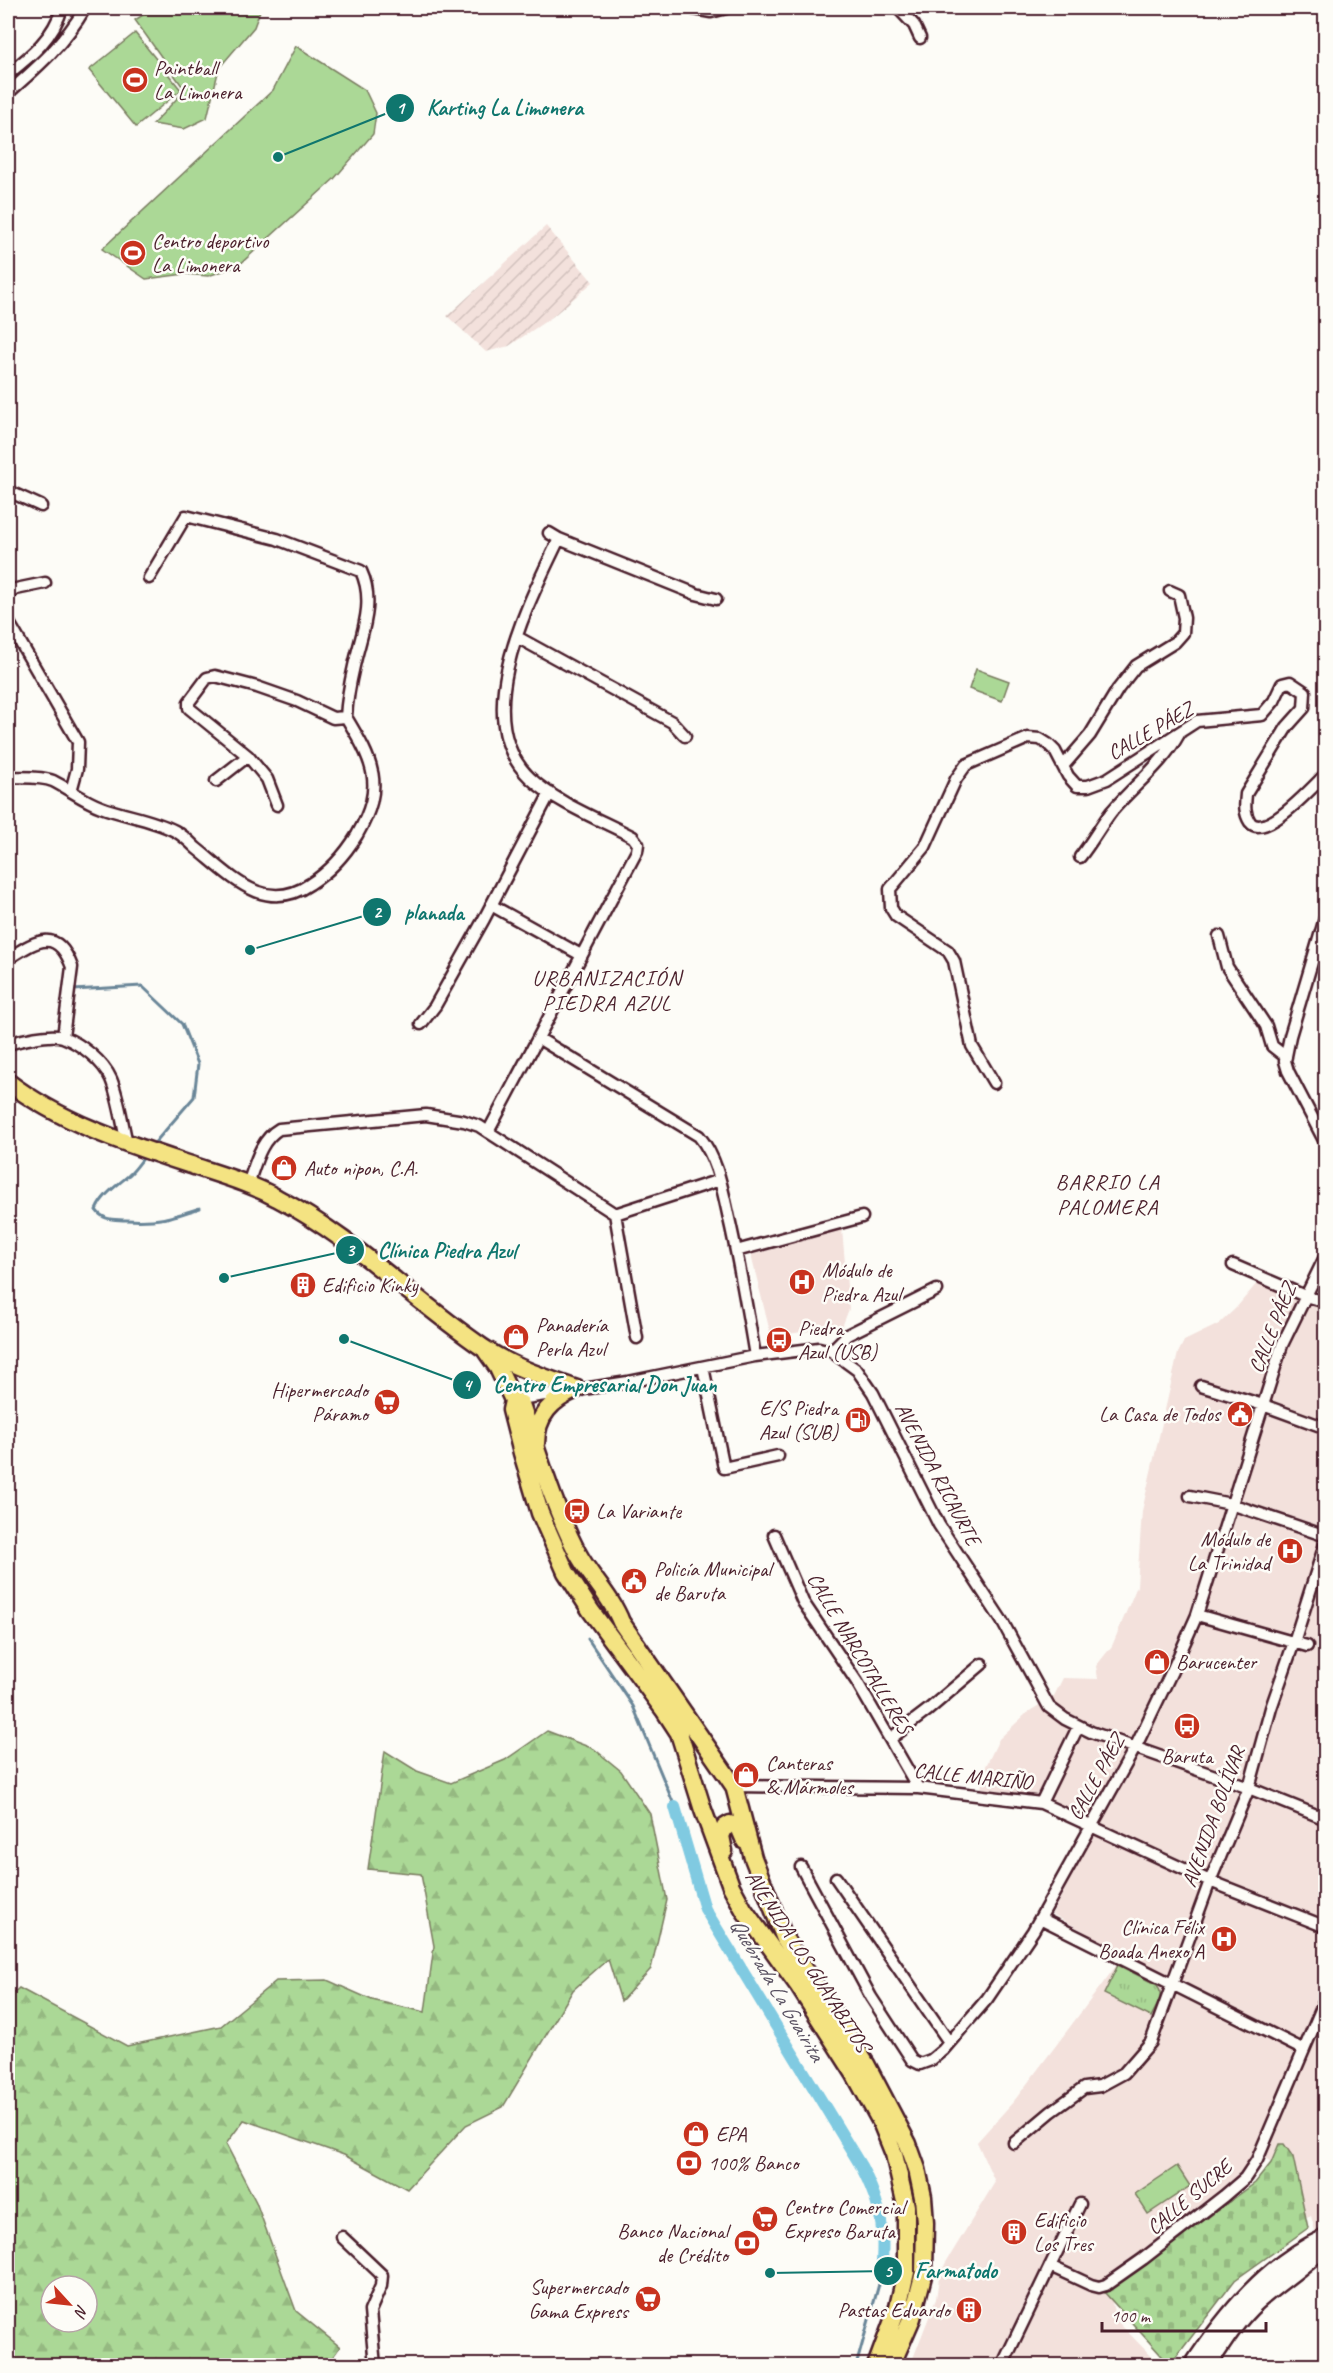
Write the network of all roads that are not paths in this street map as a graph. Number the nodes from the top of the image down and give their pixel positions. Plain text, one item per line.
1 (62, 8) edge
2 (85, 8) edge
3 (689, 8) edge
4 (726, 8) edge
5 (898, 8) edge
6 (920, 38) dead end
7 (8, 74) edge
8 (8, 93) edge
9 (8, 491) edge
10 (41, 506) dead end
11 (549, 533) dead end
12 (559, 539) junction
13 (149, 578) dead end
14 (45, 583) dead end
15 (1170, 591) dead end
16 (8, 594) edge
17 (716, 599) dead end
18 (8, 621) edge
19 (517, 637) junction
20 (346, 717) junction
21 (1181, 731) junction
22 (684, 736) dead end
23 (248, 756) junction
24 (1064, 765) junction
25 (1326, 774) edge
26 (8, 777) edge
27 (216, 781) dead end
28 (71, 791) junction
29 (550, 794) junction
30 (277, 805) dead end
31 (1080, 857) dead end
32 (491, 905) junction
33 (1326, 915) edge
34 (1219, 936) dead end
35 (581, 955) junction
36 (9, 958) dead end
37 (421, 1024) dead end
38 (63, 1037) junction
39 (538, 1038) junction
40 (8, 1044) edge
41 (1286, 1057) junction
42 (8, 1082) edge
43 (994, 1083) dead end
44 (488, 1132) junction
45 (127, 1143) junction
46 (1326, 1144) edge
47 (720, 1180) junction
48 (248, 1184) junction
49 (615, 1214) junction
50 (862, 1217) dead end
51 (736, 1251) junction
52 (1326, 1255) edge
53 (1233, 1265) dead end
54 (937, 1290) dead end
55 (1305, 1296) junction
56 (1326, 1302) edge
57 (637, 1338) dead end
58 (483, 1348) junction
59 (831, 1351) junction
60 (755, 1356) junction
61 (703, 1367) junction
62 (1201, 1386) dead end
63 (577, 1389) junction
64 (513, 1400) junction
65 (1263, 1405) junction
66 (1326, 1428) edge
67 (536, 1449) junction
68 (778, 1456) dead end
69 (1190, 1496) dead end
70 (1231, 1504) junction
71 (774, 1535) dead end
72 (1326, 1536) edge
73 (1326, 1541) edge
74 (1197, 1615) junction
75 (1294, 1642) junction
76 (1307, 1646) dead end
77 (982, 1664) dead end
78 (1078, 1727) junction
79 (679, 1733) junction
80 (890, 1739) junction
81 (1136, 1746) junction
82 (734, 1786) junction
83 (918, 1788) junction
84 (1249, 1788) junction
85 (1041, 1803) junction
86 (1326, 1820) edge
87 (1091, 1825) junction
88 (753, 1858) junction
89 (801, 1867) dead end
90 (836, 1878) dead end
91 (1210, 1881) junction
92 (1040, 1918) junction
93 (753, 1924) junction
94 (1326, 1927) edge
95 (1173, 1986) junction
96 (1326, 1998) edge
97 (949, 2042) junction
98 (1304, 2050) junction
99 (1014, 2143) dead end
100 (1080, 2204) dead end
101 (342, 2237) dead end
102 (1326, 2237) edge
103 (1326, 2244) edge
104 (1050, 2266) junction
105 (375, 2366) edge
106 (876, 2366) edge
107 (891, 2366) edge
108 (1002, 2366) edge
109 (1192, 2366) edge
110 (1208, 2366) edge

1 - 7 street
2 - 8 street
3 - 4 street
5 - 6 street
9 - 10 street
11 - 12 street
12 - 17 street
12 - 19 street
13 - 20 street
14 - 16 street
15 - 24 street, CALLE PÁEZ
18 - 28 street
19 - 22 street
19 - 29 street
20 - 23 street
20 - 28 street
21 - 24 street, CALLE PÁEZ
21 - 25 street, CALLE PÁEZ
21 - 31 street
23 - 27 street
23 - 30 street
24 - 43 street
26 - 28 street
29 - 32 street
29 - 35 street
32 - 35 street
32 - 37 street
33 - 41 street
34 - 41 street
35 - 39 street
36 - 38 street
38 - 40 street
38 - 45 street
39 - 44 street
39 - 47 street
41 - 46 street
42 - 45 main road
44 - 48 street
44 - 49 street
45 - 48 main road
47 - 49 street
47 - 51 street
48 - 58 main road
49 - 57 street
50 - 51 street
51 - 60 street
52 - 55 street, CALLE PÁEZ
53 - 55 street
54 - 59 street
55 - 56 street
55 - 65 street, CALLE PÁEZ
58 - 63 main road
58 - 64 main road
59 - 60 street
59 - 78 street, AVENIDA RICAURTE
60 - 61 street
61 - 63 street
61 - 68 street
62 - 65 street
63 - 64 street
63 - 67 main road
64 - 67 main road, AVENIDA LOS GUAYABITOS
64 - 79 main road, AVENIDA LOS GUAYABITOS
65 - 66 street
65 - 70 street, CALLE PÁEZ
67 - 82 main road, AVENIDA LOS GUAYABITOS
69 - 70 street
70 - 72 street
70 - 74 street, CALLE PÁEZ
71 - 80 street, CALLE NARCOTALLERES
73 - 75 street, AVENIDA BOLÍVAR
74 - 75 street
74 - 81 street, CALLE PÁEZ
75 - 76 street
75 - 84 street, AVENIDA BOLÍVAR
77 - 80 street
78 - 81 street, AVENIDA RICAURTE
78 - 85 street
79 - 82 main road
79 - 93 main road, AVENIDA LOS GUAYABITOS
80 - 83 street, CALLE NARCOTALLERES
81 - 84 street, AVENIDA RICAURTE
81 - 87 street, CALLE PÁEZ
82 - 83 street, CALLE MARIÑO
82 - 88 main road, AVENIDA LOS GUAYABITOS
83 - 85 street, CALLE MARIÑO
84 - 86 street, AVENIDA RICAURTE
84 - 91 street, AVENIDA BOLÍVAR
85 - 87 street, CALLE MARIÑO
87 - 91 street, CALLE MARIÑO
87 - 92 street, CALLE PÁEZ
88 - 93 main road
88 - 107 main road, AVENIDA LOS GUAYABITOS
89 - 97 street, CALLE PÁEZ
90 - 97 street
91 - 94 street, CALLE MARIÑO
91 - 95 street, AVENIDA BOLÍVAR
92 - 95 street
92 - 97 street, CALLE PÁEZ
93 - 106 main road, AVENIDA LOS GUAYABITOS
95 - 98 street
95 - 99 street, AVENIDA BOLÍVAR
96 - 98 street, CALLE SUCRE
98 - 104 street, CALLE SUCRE
100 - 104 street
101 - 105 street
102 - 109 street
103 - 110 street
104 - 108 street

